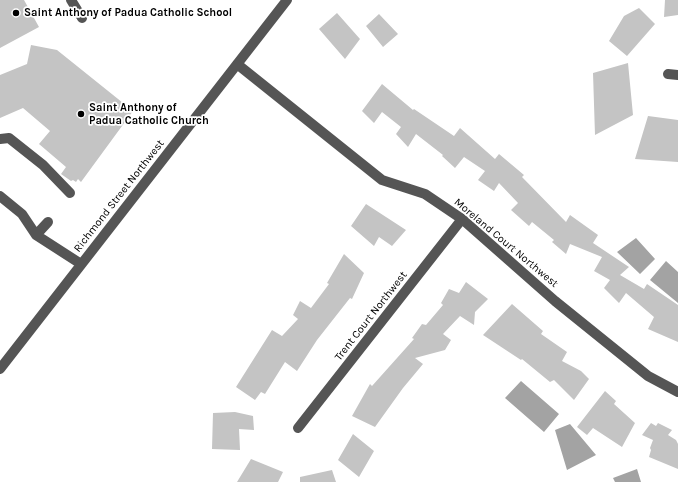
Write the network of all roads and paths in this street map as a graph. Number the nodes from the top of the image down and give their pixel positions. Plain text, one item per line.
1 (71, 0) edge
2 (287, 0) edge
3 (82, 18) dead end
4 (237, 64) junction
5 (0, 139) edge
6 (70, 193) dead end
7 (0, 196) edge
8 (462, 219) junction
9 (48, 222) dead end
10 (36, 235) junction
11 (81, 264) junction
12 (0, 369) edge
13 (678, 392) edge
14 (298, 428) dead end

1 - 3 street
2 - 4 street, Richmond Street Northwest
4 - 8 street, Moreland Court Northwest
4 - 11 street, Richmond Street Northwest
5 - 6 street
7 - 10 street
8 - 13 street, Moreland Court Northwest
8 - 14 street, Trent Court Northwest
9 - 10 street
10 - 11 street
11 - 12 street, Richmond Street Northwest

